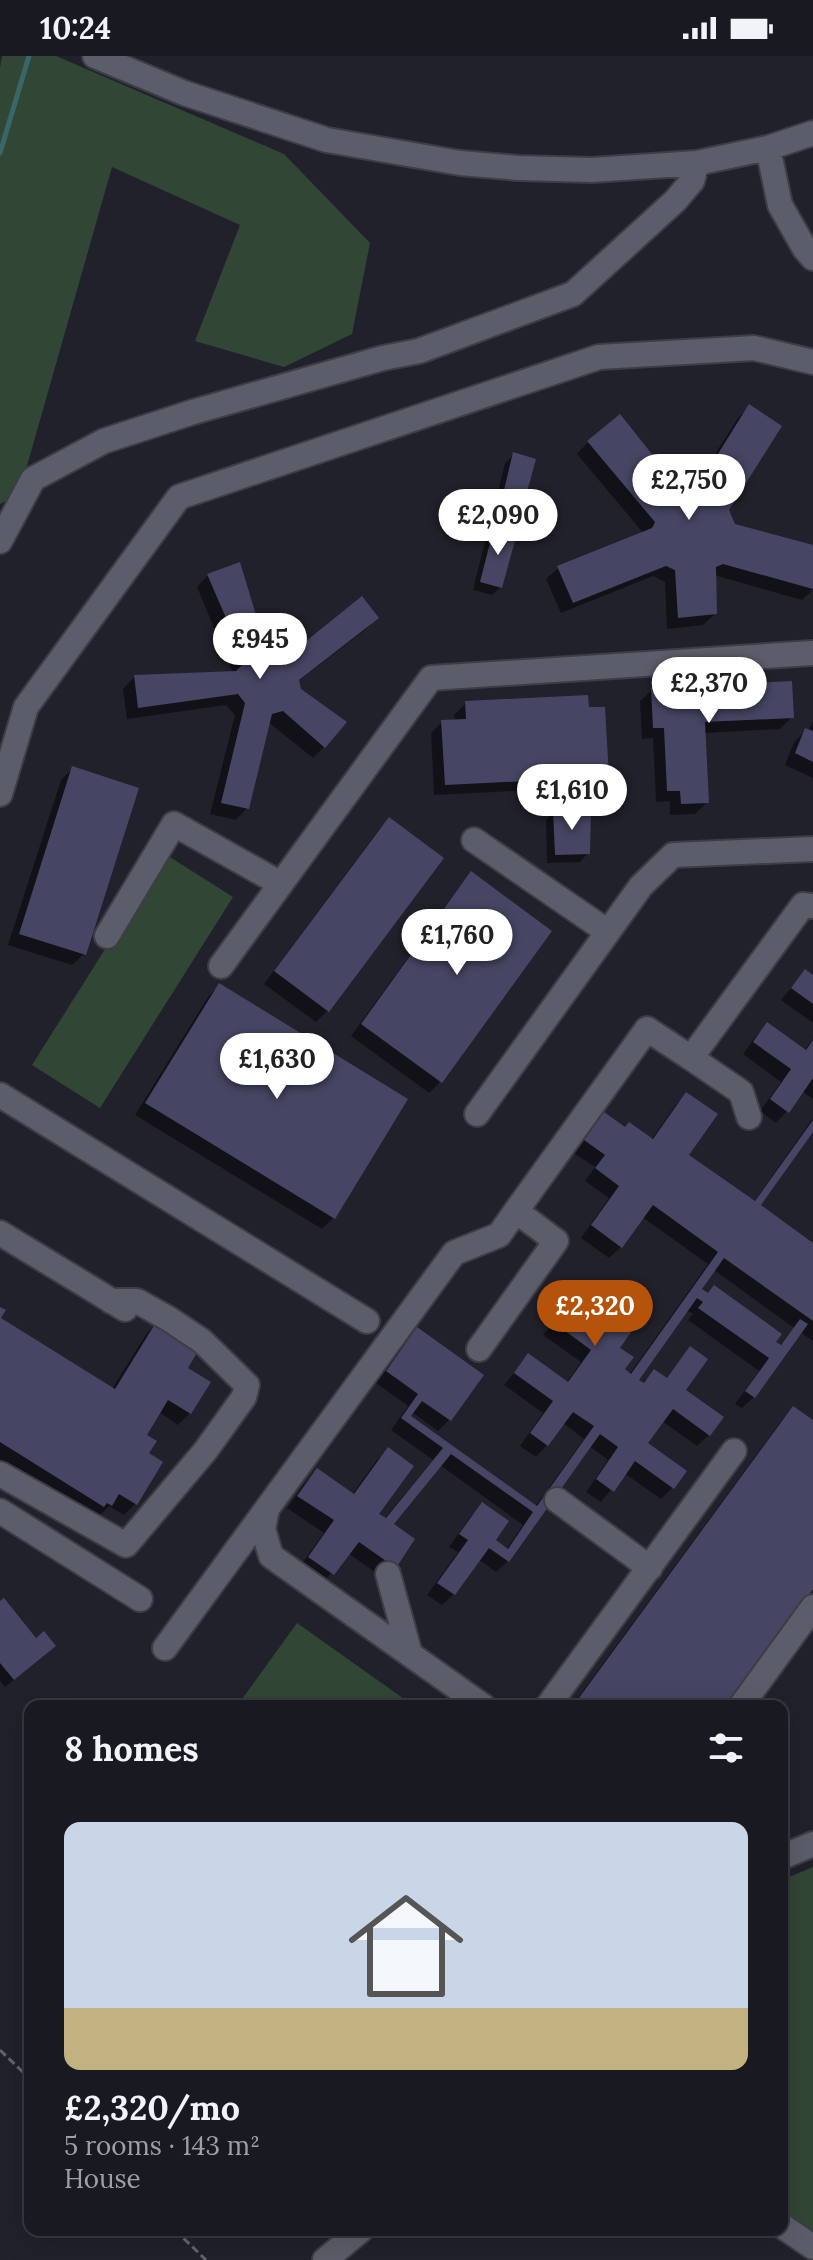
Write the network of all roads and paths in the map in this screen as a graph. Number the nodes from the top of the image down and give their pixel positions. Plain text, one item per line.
1 (95, 56) edge
2 (813, 133) edge
3 (768, 148) junction
4 (697, 163) junction
5 (813, 258) edge
6 (813, 362) edge
7 (0, 541) edge
8 (813, 653) edge
9 (0, 794) edge
10 (474, 840) dead end
11 (813, 849) edge
12 (281, 884) junction
13 (813, 906) edge
14 (608, 932) junction
15 (107, 936) dead end
16 (221, 966) dead end
17 (691, 1058) junction
18 (0, 1095) edge
19 (477, 1114) dead end
20 (749, 1117) dead end
21 (516, 1211) junction
22 (0, 1233) edge
23 (111, 1301) junction
24 (143, 1319) dead end
25 (367, 1321) dead end
26 (479, 1349) dead end
27 (734, 1451) dead end
28 (0, 1474) edge
29 (557, 1500) dead end
30 (267, 1509) junction
31 (0, 1511) edge
32 (650, 1568) junction
33 (388, 1574) dead end
34 (140, 1599) dead end
35 (813, 1607) edge
36 (165, 1648) dead end
37 (410, 1654) junction
38 (475, 1700) edge
39 (552, 1700) edge
40 (745, 1700) edge
41 (813, 1844) edge
42 (788, 1854) edge
43 (0, 2050) edge
44 (24, 2073) edge
45 (788, 2230) edge
46 (181, 2236) edge
47 (354, 2236) edge
48 (813, 2247) edge
49 (206, 2260) edge
50 (325, 2260) edge

1 - 4 street
2 - 3 street
3 - 4 street
3 - 5 street
4 - 7 street
6 - 9 street
8 - 12 street
10 - 14 street
11 - 14 street
12 - 15 street
12 - 16 street
13 - 17 street
14 - 19 street
17 - 20 street
17 - 21 street
18 - 25 street
21 - 26 street
21 - 30 street
22 - 23 street
23 - 24 street
23 - 28 street
27 - 32 street
29 - 32 street
30 - 36 street
30 - 37 street
31 - 34 street
32 - 39 street
33 - 37 street
35 - 40 street
37 - 38 street
41 - 42 street
43 - 44 path
45 - 48 street
46 - 49 path
47 - 50 street

